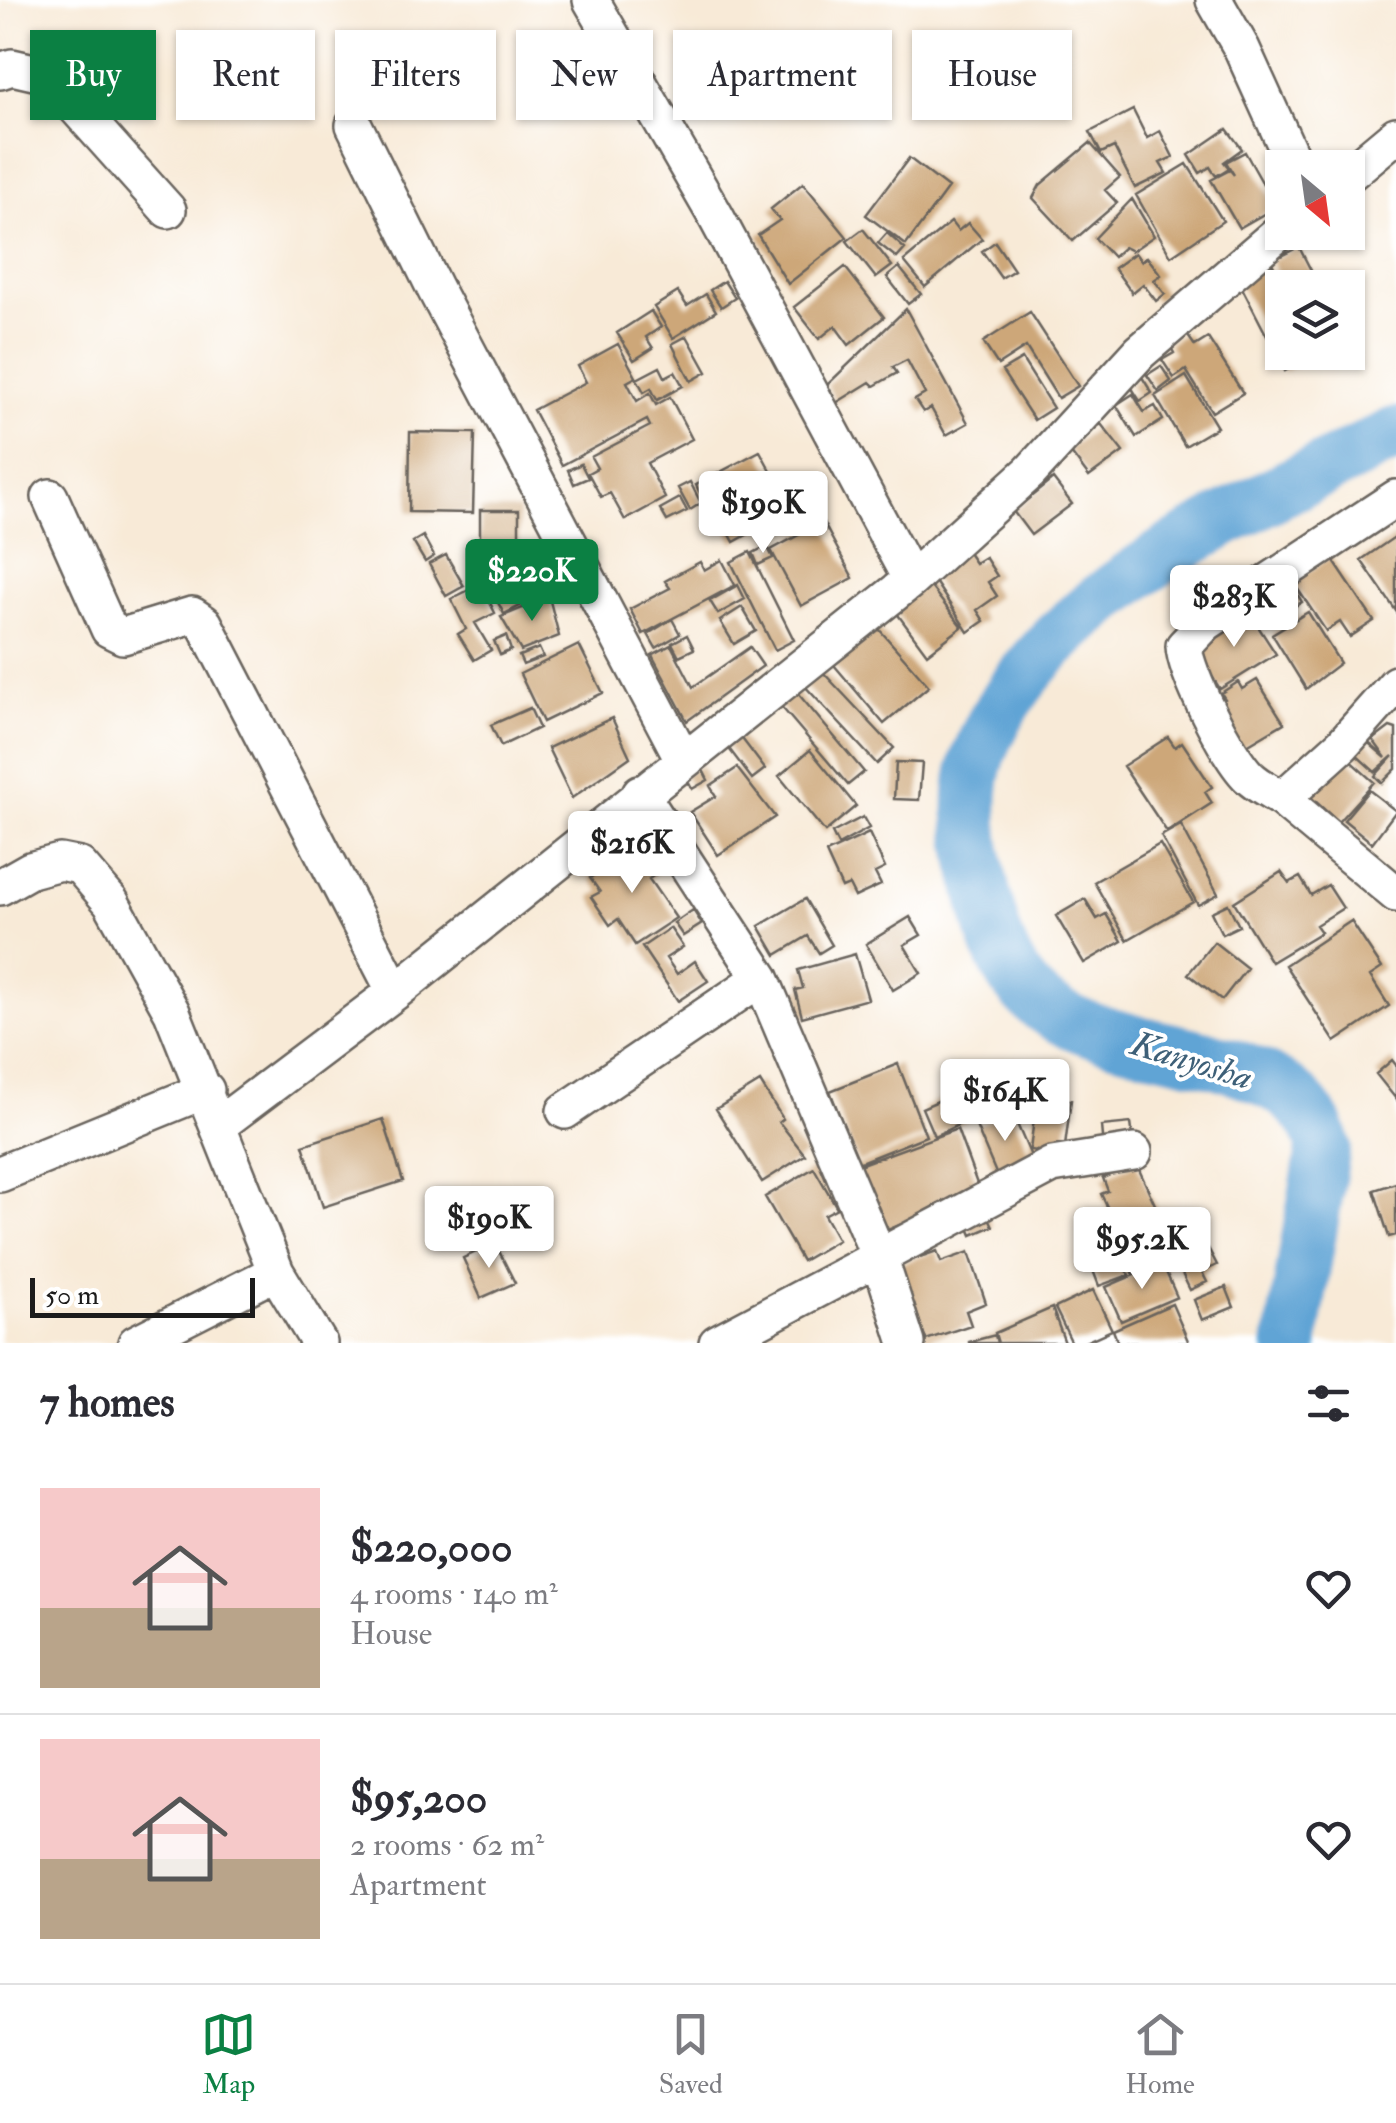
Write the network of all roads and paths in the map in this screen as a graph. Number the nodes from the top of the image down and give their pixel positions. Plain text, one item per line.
1 (591, 0) edge
2 (1214, 0) edge
3 (0, 71) edge
4 (354, 125) dead end
5 (1396, 135) edge
6 (1288, 150) edge
7 (1365, 161) edge
8 (168, 210) dead end
9 (1265, 245) edge
10 (50, 497) dead end
11 (1396, 498) edge
12 (911, 580) junction
13 (1396, 684) edge
14 (684, 761) junction
15 (640, 793) junction
16 (1282, 800) junction
17 (1, 884) edge
18 (1396, 894) edge
19 (760, 978) junction
20 (395, 992) junction
21 (206, 1090) junction
22 (564, 1111) dead end
23 (220, 1124) junction
24 (1134, 1152) dead end
25 (0, 1174) edge
26 (880, 1259) junction
27 (276, 1272) junction
28 (136, 1343) edge
29 (319, 1343) edge
30 (717, 1343) edge
31 (907, 1343) edge

1 - 12 street
2 - 6 street
3 - 8 street
4 - 14 street
5 - 7 street
9 - 12 street
10 - 20 street
11 - 16 street
12 - 14 street
13 - 16 street
14 - 15 street
15 - 19 street
15 - 20 street
16 - 18 street
17 - 21 street
19 - 22 street
19 - 26 street
20 - 23 street
21 - 23 street
21 - 25 street
23 - 27 street
24 - 26 street
26 - 30 street
26 - 31 street
27 - 28 street
27 - 29 street

